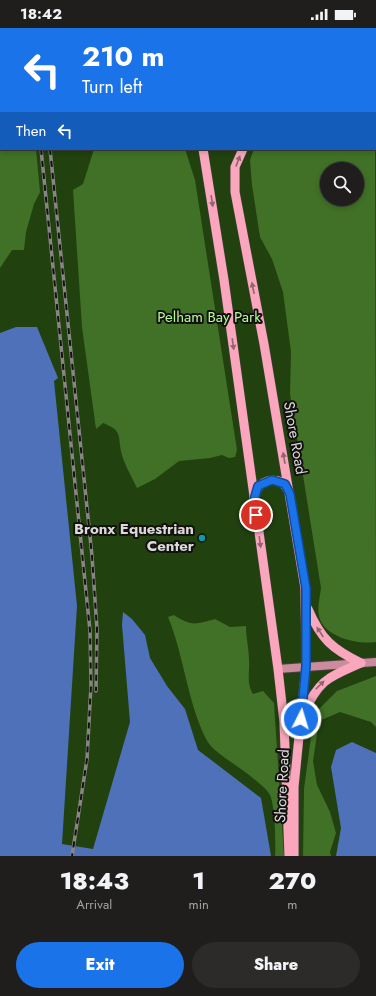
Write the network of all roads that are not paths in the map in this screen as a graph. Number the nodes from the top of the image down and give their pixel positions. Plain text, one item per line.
1 (203, 150) edge
2 (243, 150) edge
3 (290, 494) junction
4 (254, 500) junction
5 (306, 604) junction
6 (376, 662) edge
7 (361, 663) junction
8 (306, 666) junction
9 (278, 669) junction
10 (301, 719) junction
11 (289, 856) edge
12 (294, 856) edge

1 -> 4 main road, Shore Road
3 -> 2 main road, Shore Road
3 - 4 main road
3 - 5 main road, Shore Road
4 -> 9 main road, Shore Road
7 -> 5 main road
5 - 8 main road, Shore Road
6 - 7 main road
7 - 8 main road
10 -> 7 main road
8 - 9 main road
8 - 10 main road, Shore Road
9 - 11 main road, Shore Road
10 - 12 main road, Shore Road

